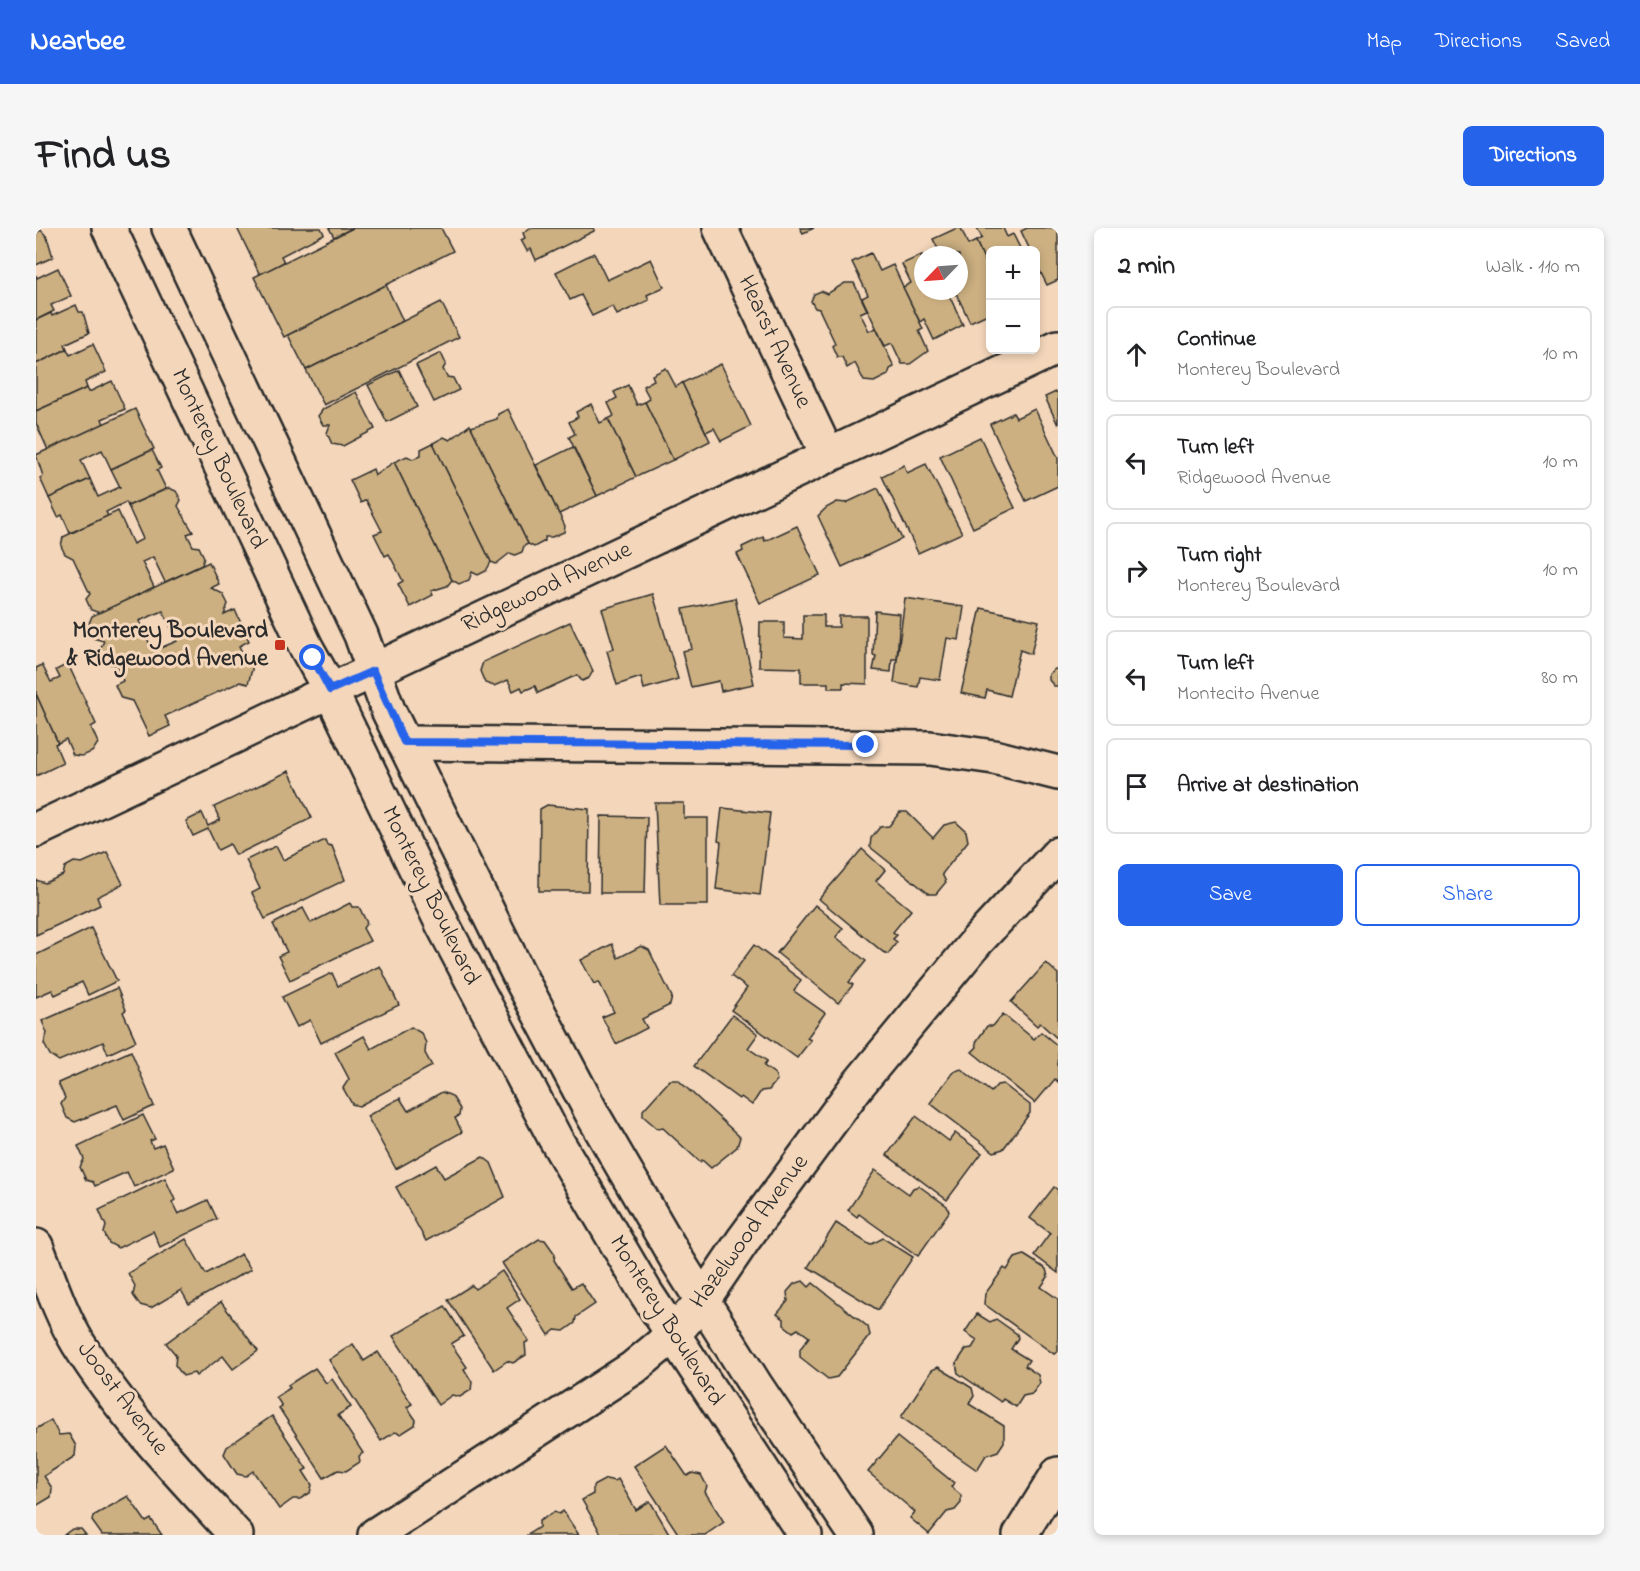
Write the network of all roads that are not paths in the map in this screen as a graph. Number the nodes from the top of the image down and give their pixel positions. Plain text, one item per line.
1 (109, 228) edge
2 (169, 228) edge
3 (720, 228) edge
4 (1058, 347) edge
5 (828, 456) junction
6 (373, 671) junction
7 (330, 690) junction
8 (404, 742) junction
9 (1058, 773) edge
10 (36, 830) edge
11 (1058, 854) edge
12 (36, 1246) edge
13 (702, 1301) junction
14 (673, 1335) junction
15 (1058, 1474) edge
16 (236, 1535) edge
17 (375, 1535) edge
18 (805, 1535) edge
19 (856, 1535) edge
20 (1020, 1535) edge

1 - 7 street, Monterey Boulevard
2 - 6 street, Monterey Boulevard
3 - 5 street, Hearst Avenue
4 - 5 street, Ridgewood Avenue
5 - 6 street, Ridgewood Avenue
6 - 7 street, Ridgewood Avenue
6 - 8 street, Monterey Boulevard
7 - 10 street, Ridgewood Avenue
7 - 14 street, Monterey Boulevard
8 - 9 street
8 - 13 street, Monterey Boulevard
11 - 13 street, Hazelwood Avenue
12 - 16 street, Joost Avenue
13 - 14 street, Hazelwood Avenue
13 - 19 street, Monterey Boulevard
14 - 17 street, Hazelwood Avenue
14 - 18 street, Monterey Boulevard
15 - 20 street

